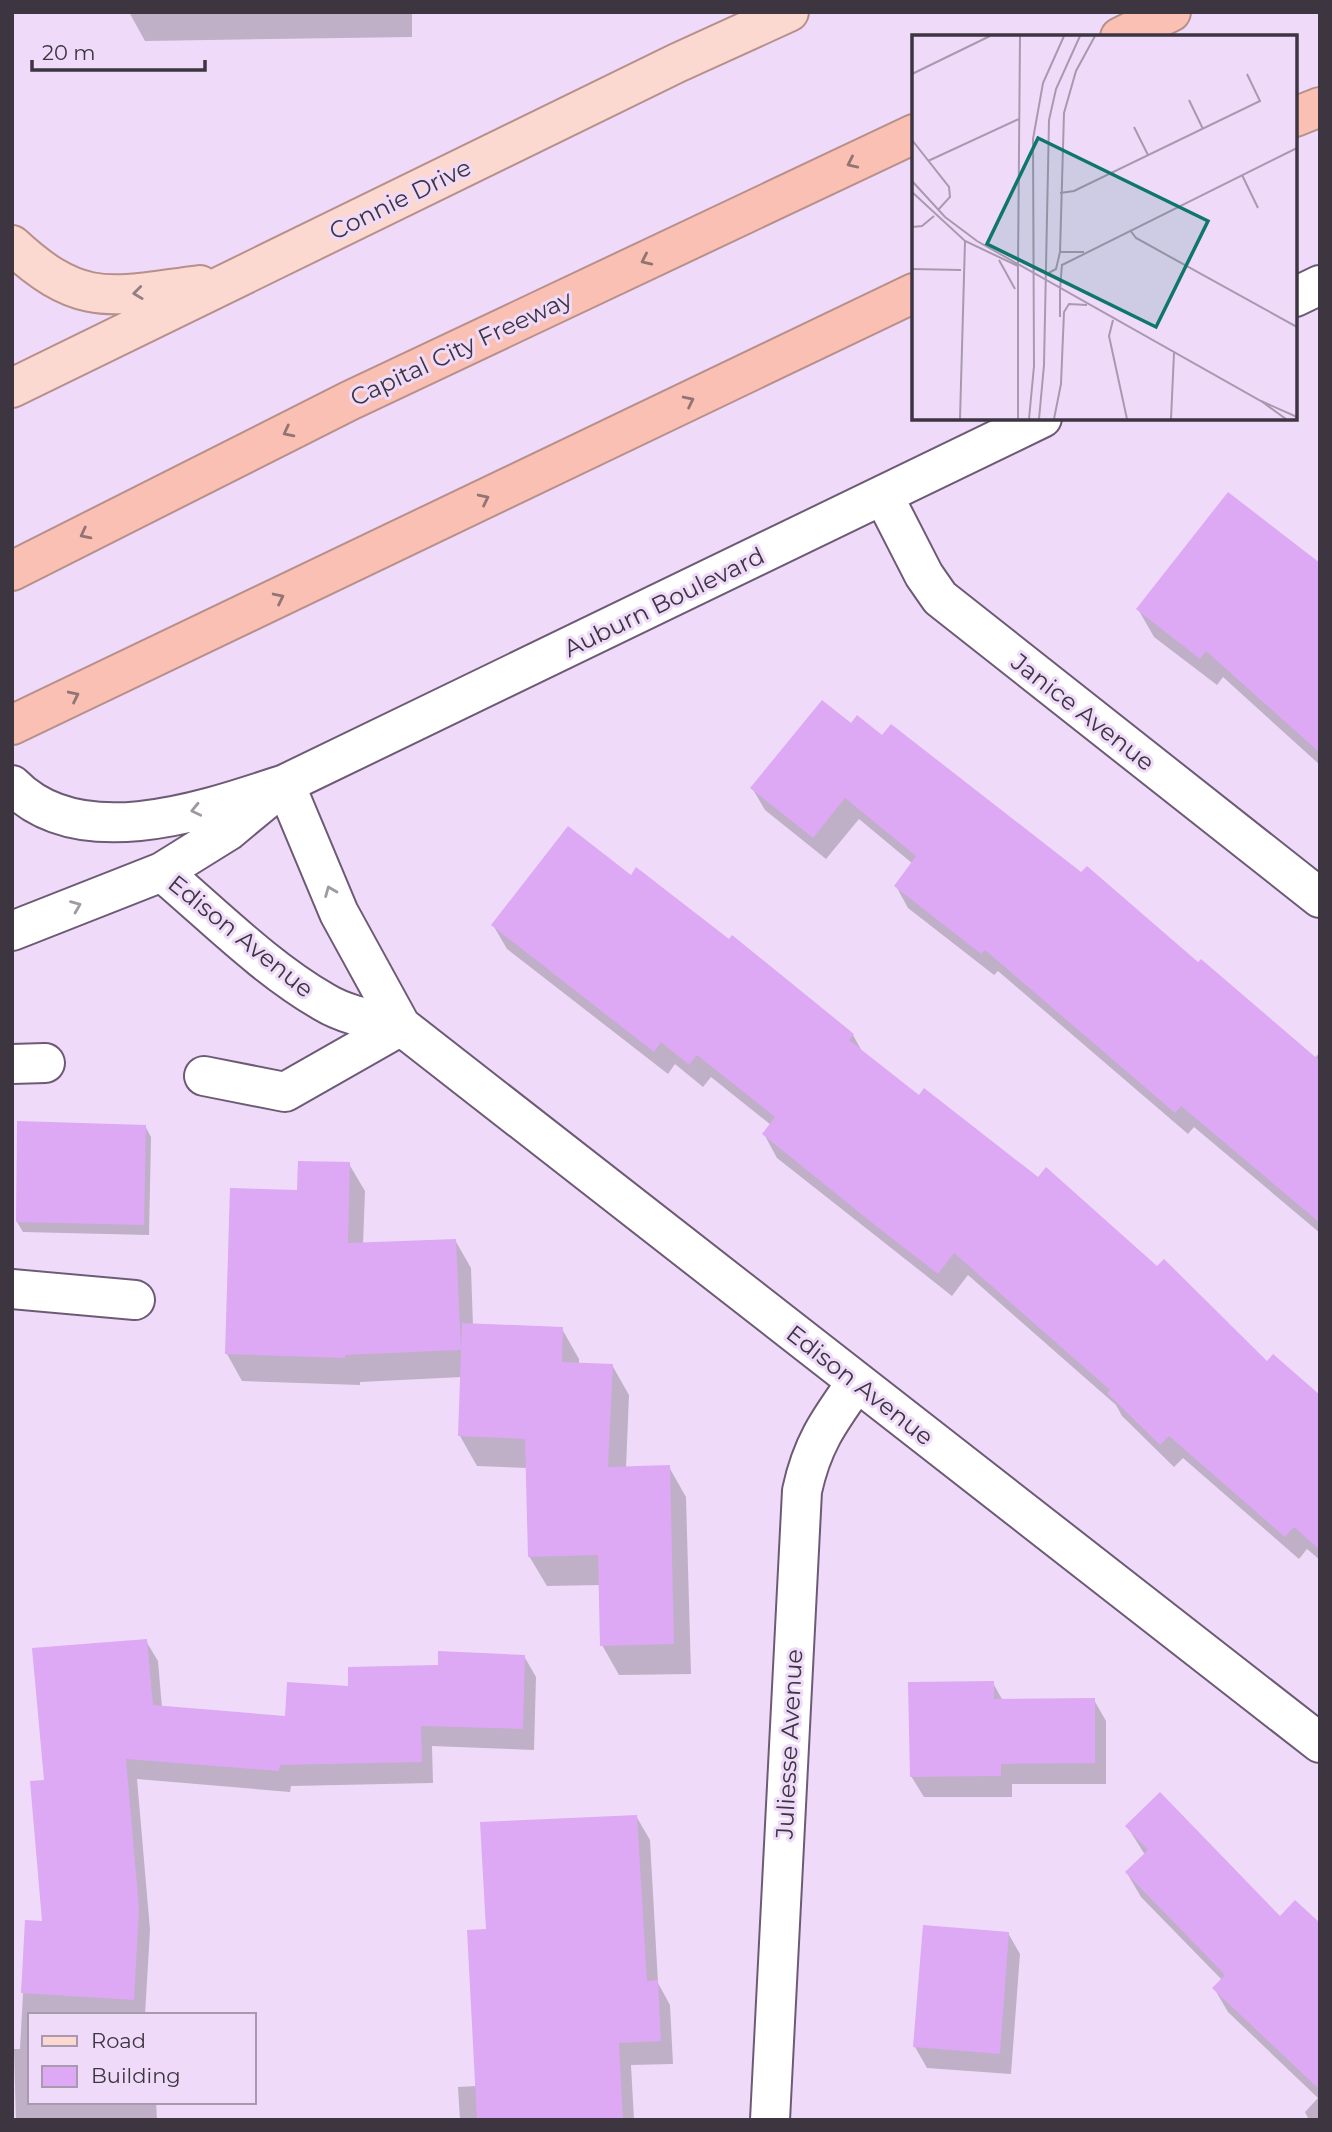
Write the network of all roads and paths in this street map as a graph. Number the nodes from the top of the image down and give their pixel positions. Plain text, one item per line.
1 (789, 12) edge
2 (1171, 12) edge
3 (1123, 35) edge
4 (1320, 107) edge
5 (1297, 116) edge
6 (912, 135) edge
7 (12, 245) edge
8 (230, 282) junction
9 (1320, 285) edge
10 (912, 294) edge
11 (1297, 295) edge
12 (12, 388) edge
13 (1038, 420) edge
14 (883, 495) junction
15 (12, 571) edge
16 (12, 725) edge
17 (285, 784) junction
18 (18, 791) edge
19 (162, 872) junction
20 (1320, 898) edge
21 (12, 931) edge
22 (401, 1026) junction
23 (204, 1076) dead end
24 (12, 1289) edge
25 (135, 1300) dead end
26 (856, 1383) junction
27 (1320, 1743) edge
28 (770, 2120) edge

1 - 8 main road, Connie Drive
2 - 3 highway
4 - 5 highway
6 -> 15 highway, Capital City Freeway
8 -> 7 main road
8 - 12 main road, Connie Drive
9 - 11 street
16 -> 10 highway
13 - 14 street, Auburn Boulevard
14 - 17 street, Auburn Boulevard
14 - 20 street, Janice Avenue
17 -> 18 street, Auburn Boulevard
17 - 19 street, Auburn Boulevard
22 -> 17 street, Edison Avenue
21 -> 19 street, Auburn Boulevard
19 - 22 street, Edison Avenue
22 - 23 street
22 - 26 street, Edison Avenue
24 - 25 street
26 - 27 street, Edison Avenue
26 - 28 street, Juliesse Avenue

